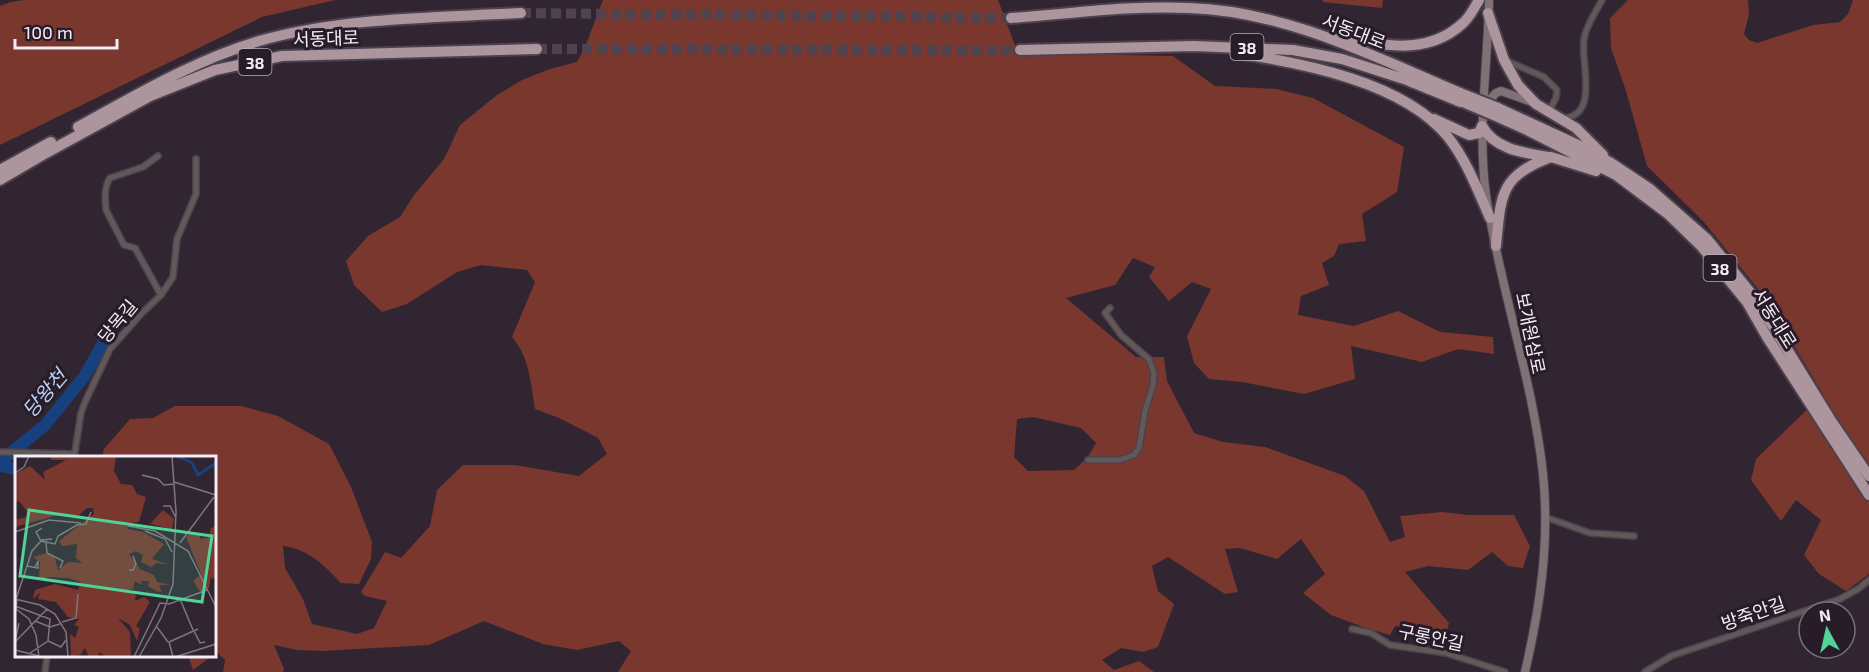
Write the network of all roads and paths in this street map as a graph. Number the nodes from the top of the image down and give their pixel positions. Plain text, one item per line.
1 (1479, 0) edge
2 (1488, 0) edge
3 (1602, 0) edge
4 (1488, 13) junction
5 (521, 14) tunnel mouth
6 (1251, 15) junction
7 (1011, 18) tunnel mouth
8 (1194, 46) junction
9 (537, 49) tunnel mouth
10 (1020, 50) tunnel mouth
11 (1504, 60) junction
12 (1465, 99) junction
13 (1536, 104) junction
14 (1483, 107) junction
15 (1498, 112) junction
16 (1549, 112) junction
17 (1428, 116) junction
18 (1559, 118) junction
19 (1482, 126) junction
20 (158, 156) dead end
21 (1551, 157) junction
22 (196, 159) dead end
23 (1611, 163) junction
24 (0, 170) edge
25 (1616, 176) junction
26 (0, 180) edge
27 (1490, 218) junction
28 (1496, 246) junction
29 (161, 295) junction
30 (1110, 308) dead end
31 (0, 452) edge
32 (74, 456) edge
33 (1088, 460) dead end
34 (1869, 476) edge
35 (1869, 495) edge
36 (1545, 517) junction
37 (1634, 536) dead end
38 (1869, 580) edge
39 (1352, 628) dead end
40 (47, 657) edge
41 (45, 672) edge
42 (1505, 672) edge
43 (1525, 672) edge
44 (1645, 672) edge

1 - 6 highway
2 - 4 main road, 보개원삼로
3 - 18 street
4 - 11 highway
4 - 14 main road, 보개원삼로
5 - 24 highway, 서동대로 / 38
6 - 7 highway, 서동대로 / 38
6 - 12 highway, 서동대로 / 38
8 - 10 highway, 서동대로 / 38
8 - 12 highway, 서동대로 / 38
8 - 17 highway
9 - 26 highway, 서동대로 / 38
11 - 13 highway
11 - 16 street
12 - 15 highway, 38, bridge
13 - 14 main road
13 - 16 highway
14 - 19 main road, 보개원삼로
15 - 23 highway, 서동대로 / 38
15 - 25 highway, 서동대로 / 38
16 - 18 highway
17 - 19 highway
17 - 27 highway
18 - 23 highway
19 - 21 highway
19 - 27 main road, 보개원삼로
20 - 29 street
21 - 25 highway
21 - 28 highway
22 - 29 street, 당목길
23 - 34 highway, 서동대로 / 38
25 - 35 highway, 서동대로 / 38
27 - 28 main road, 보개원삼로
28 - 36 main road, 보개원삼로
29 - 32 street, 당목길
30 - 33 street
31 - 32 street
36 - 37 street
36 - 43 main road, 보개원삼로
38 - 44 street, 방죽안길
39 - 42 street, 구롱안길
40 - 41 street

